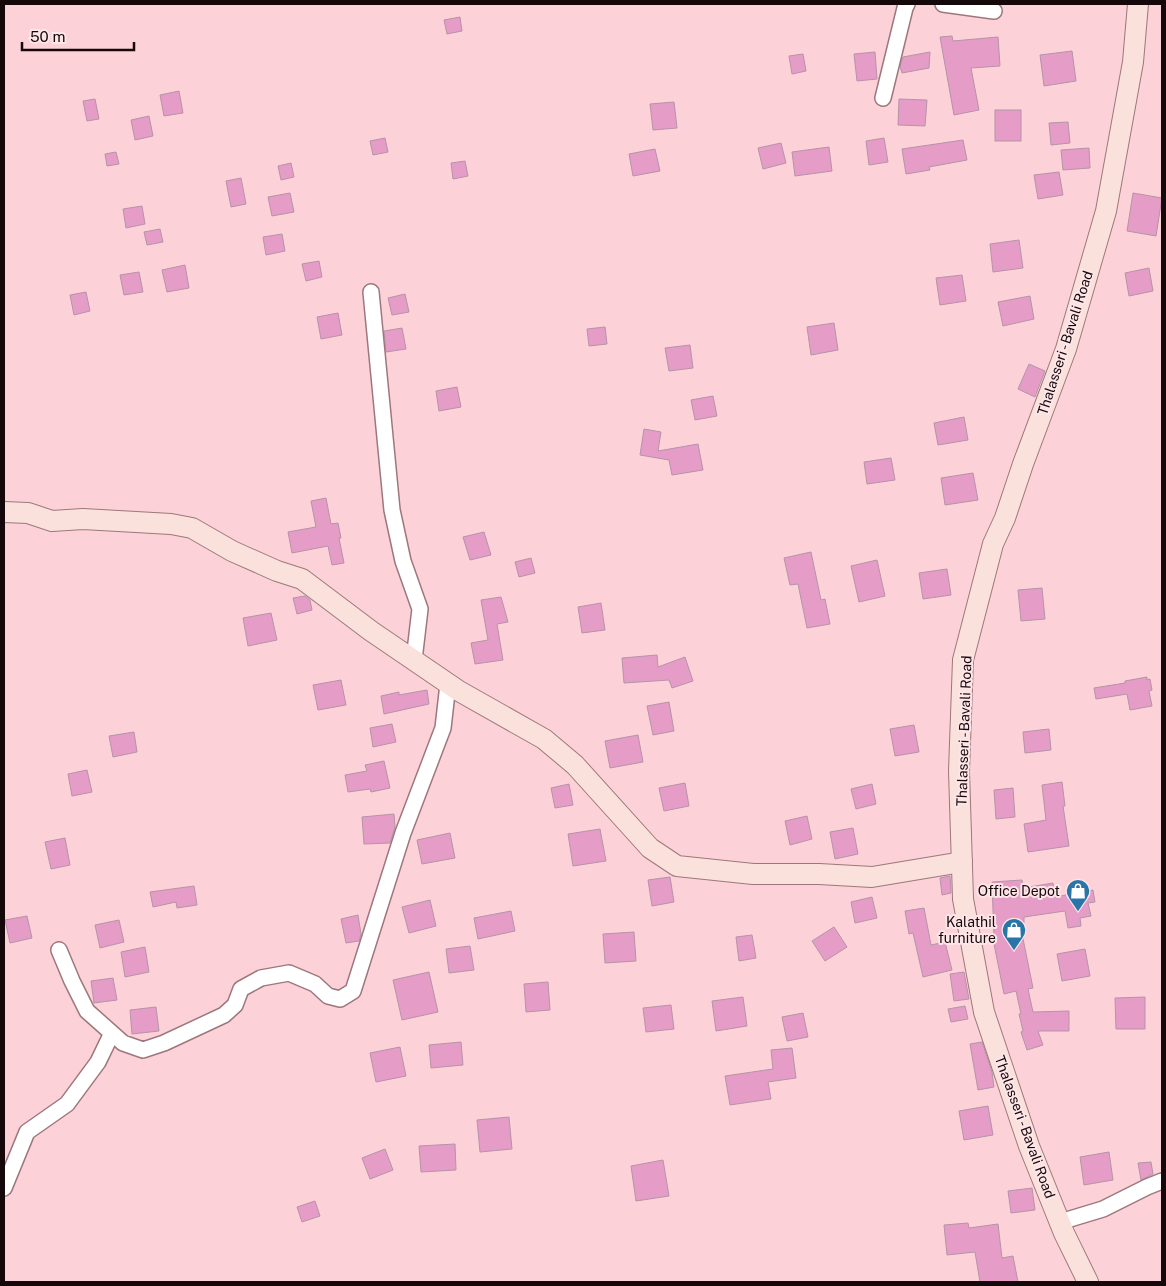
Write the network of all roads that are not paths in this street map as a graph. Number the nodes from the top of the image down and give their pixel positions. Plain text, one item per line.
1 (907, 4) edge
2 (943, 4) edge
3 (1138, 4) edge
4 (994, 11) dead end
5 (883, 98) dead end
6 (371, 292) dead end
7 (4, 512) edge
8 (414, 660) junction
9 (448, 684) junction
10 (962, 862) junction
11 (59, 950) dead end
12 (111, 1035) junction
13 (1162, 1181) edge
14 (4, 1188) edge
15 (1060, 1222) junction
16 (1088, 1282) edge

1 - 5 street
2 - 4 street
3 - 10 main road, Thalasseri - Bavali Road
6 - 8 street
7 - 8 main road
8 - 9 main road
9 - 10 main road
9 - 12 street
10 - 15 main road, Thalasseri - Bavali Road
11 - 12 street
12 - 14 street
13 - 15 street
15 - 16 main road, Thalasseri - Bavali Road

